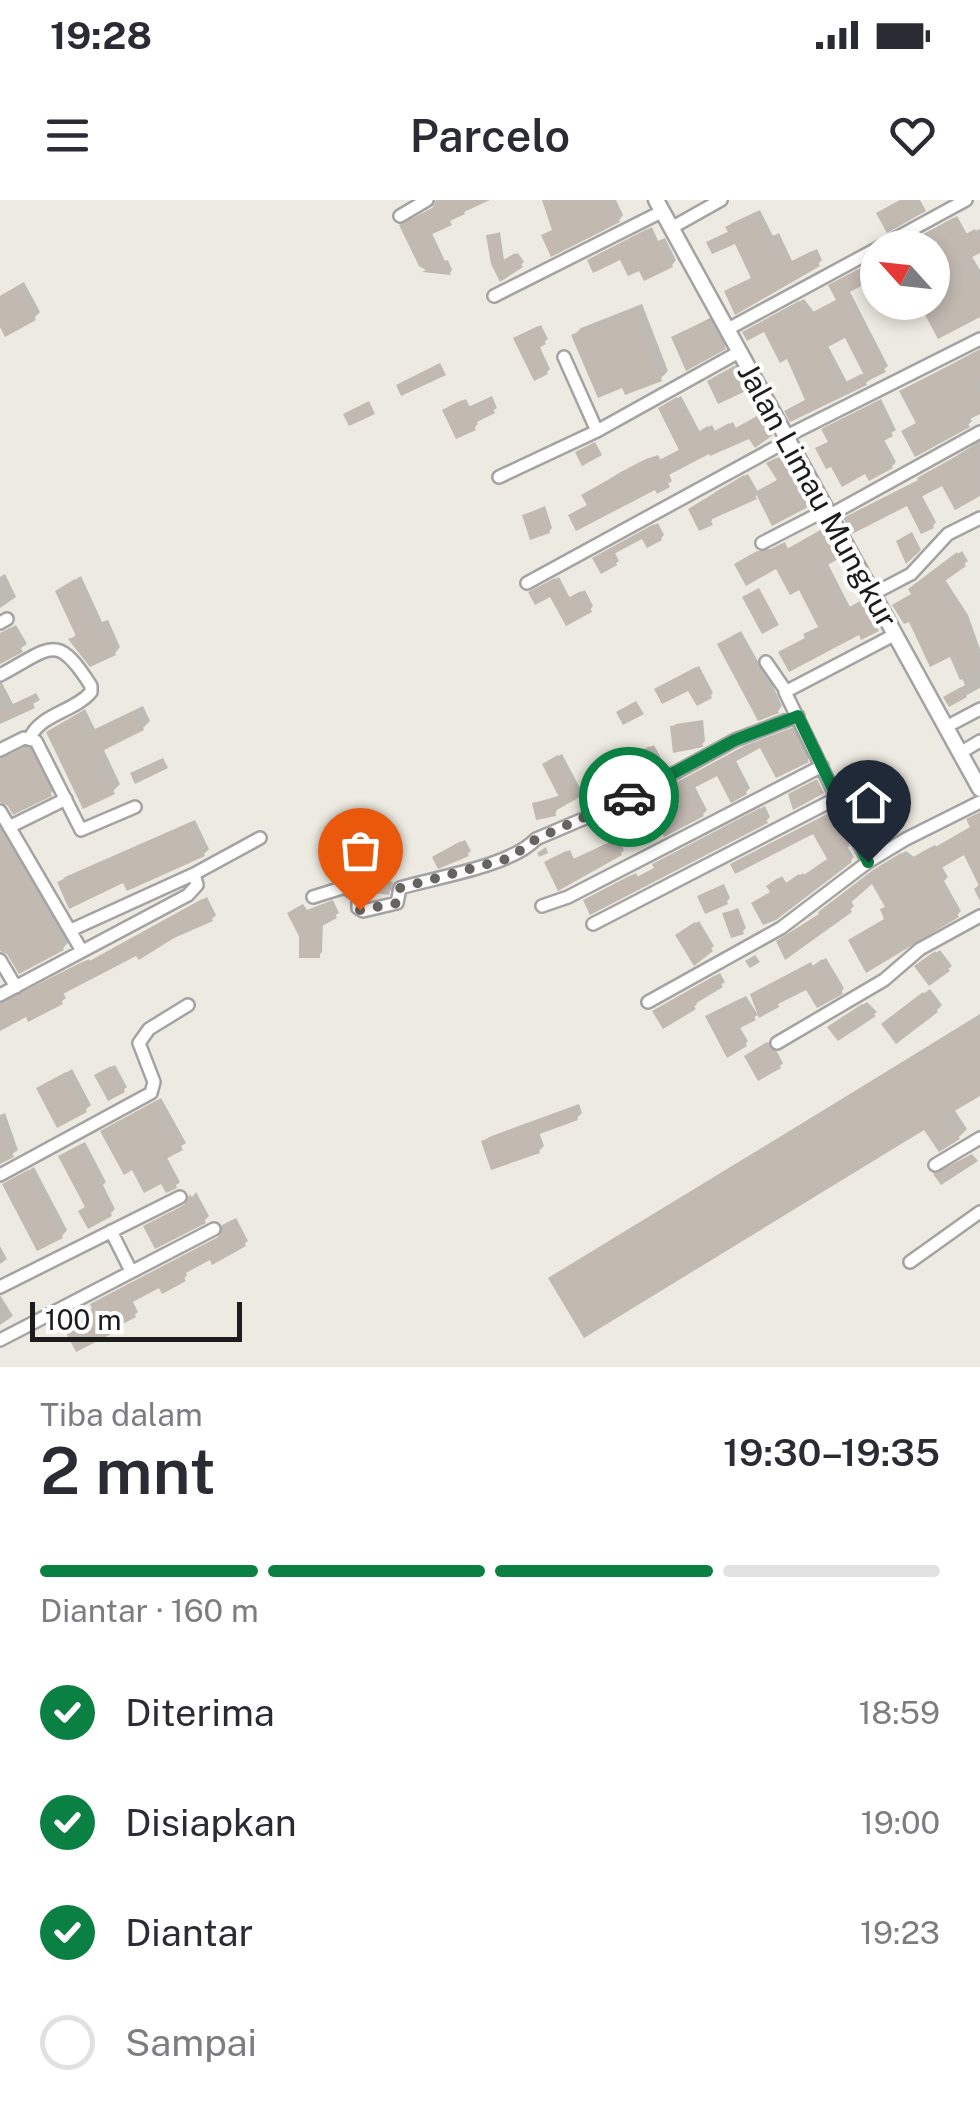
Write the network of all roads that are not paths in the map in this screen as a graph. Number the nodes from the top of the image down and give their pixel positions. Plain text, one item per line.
1 (427, 200) edge
2 (721, 200) edge
3 (966, 200) edge
4 (660, 205) edge
5 (400, 216) dead end
6 (672, 226) junction
7 (911, 230) edge
8 (860, 258) edge
9 (494, 296) dead end
10 (728, 329) junction
11 (980, 339) edge
12 (739, 352) junction
13 (564, 357) dead end
14 (597, 431) junction
15 (980, 432) edge
16 (788, 438) junction
17 (499, 478) dead end
18 (828, 513) junction
19 (980, 518) edge
20 (762, 543) dead end
21 (527, 584) dead end
22 (871, 595) junction
23 (894, 635) junction
24 (766, 662) dead end
25 (0, 676) edge
26 (786, 691) junction
27 (980, 709) edge
28 (798, 716) junction
29 (946, 727) junction
30 (30, 738) junction
31 (980, 742) edge
32 (0, 750) edge
33 (960, 752) junction
34 (822, 766) junction
35 (980, 789) edge
36 (66, 798) junction
37 (837, 798) junction
38 (980, 802) edge
39 (135, 807) dead end
40 (0, 811) edge
41 (10, 826) junction
42 (260, 838) dead end
43 (868, 862) junction
44 (194, 874) junction
45 (313, 897) dead end
46 (542, 906) dead end
47 (980, 916) edge
48 (593, 924) dead end
49 (71, 930) junction
50 (82, 951) junction
51 (0, 960) edge
52 (16, 987) junction
53 (0, 995) edge
54 (648, 1002) dead end
55 (188, 1004) dead end
56 (777, 1043) dead end
57 (980, 1138) edge
58 (935, 1166) dead end
59 (0, 1174) edge
60 (180, 1196) dead end
61 (980, 1212) edge
62 (214, 1229) dead end
63 (111, 1231) junction
64 (910, 1262) dead end
65 (131, 1271) junction
66 (0, 1287) edge
67 (0, 1340) edge

1 - 5 street
2 - 6 street
3 - 7 street
4 - 6 street, Jalan Limau Mungkur
4 - 9 street
6 - 10 street, Jalan Limau Mungkur
8 - 10 street
10 - 12 street, Jalan Limau Mungkur
11 - 16 street
12 - 14 street
12 - 16 street, Jalan Limau Mungkur
13 - 14 street
14 - 17 street
15 - 18 street
16 - 18 street, Jalan Limau Mungkur
16 - 21 street
18 - 20 street
18 - 22 street, Jalan Limau Mungkur
19 - 22 street
22 - 23 street, Jalan Limau Mungkur
23 - 26 street
23 - 29 street, Jalan Limau Mungkur
24 - 26 street
25 - 30 street
26 - 28 street
27 - 29 street
28 - 34 street
28 - 45 street
29 - 33 street, Jalan Limau Mungkur
30 - 32 street
30 - 36 street
31 - 33 street
33 - 35 street, Jalan Limau Mungkur
34 - 37 street
34 - 46 street
36 - 39 street
36 - 41 street
37 - 43 street
37 - 48 street
38 - 43 street
40 - 41 street
41 - 49 street
42 - 44 street
43 - 54 street
44 - 49 street
44 - 50 street
47 - 56 street
49 - 50 street
50 - 52 street
51 - 52 street
52 - 53 street
55 - 59 street
57 - 58 street
60 - 63 street
61 - 64 street
62 - 65 street
63 - 65 street
63 - 66 street
65 - 67 street

